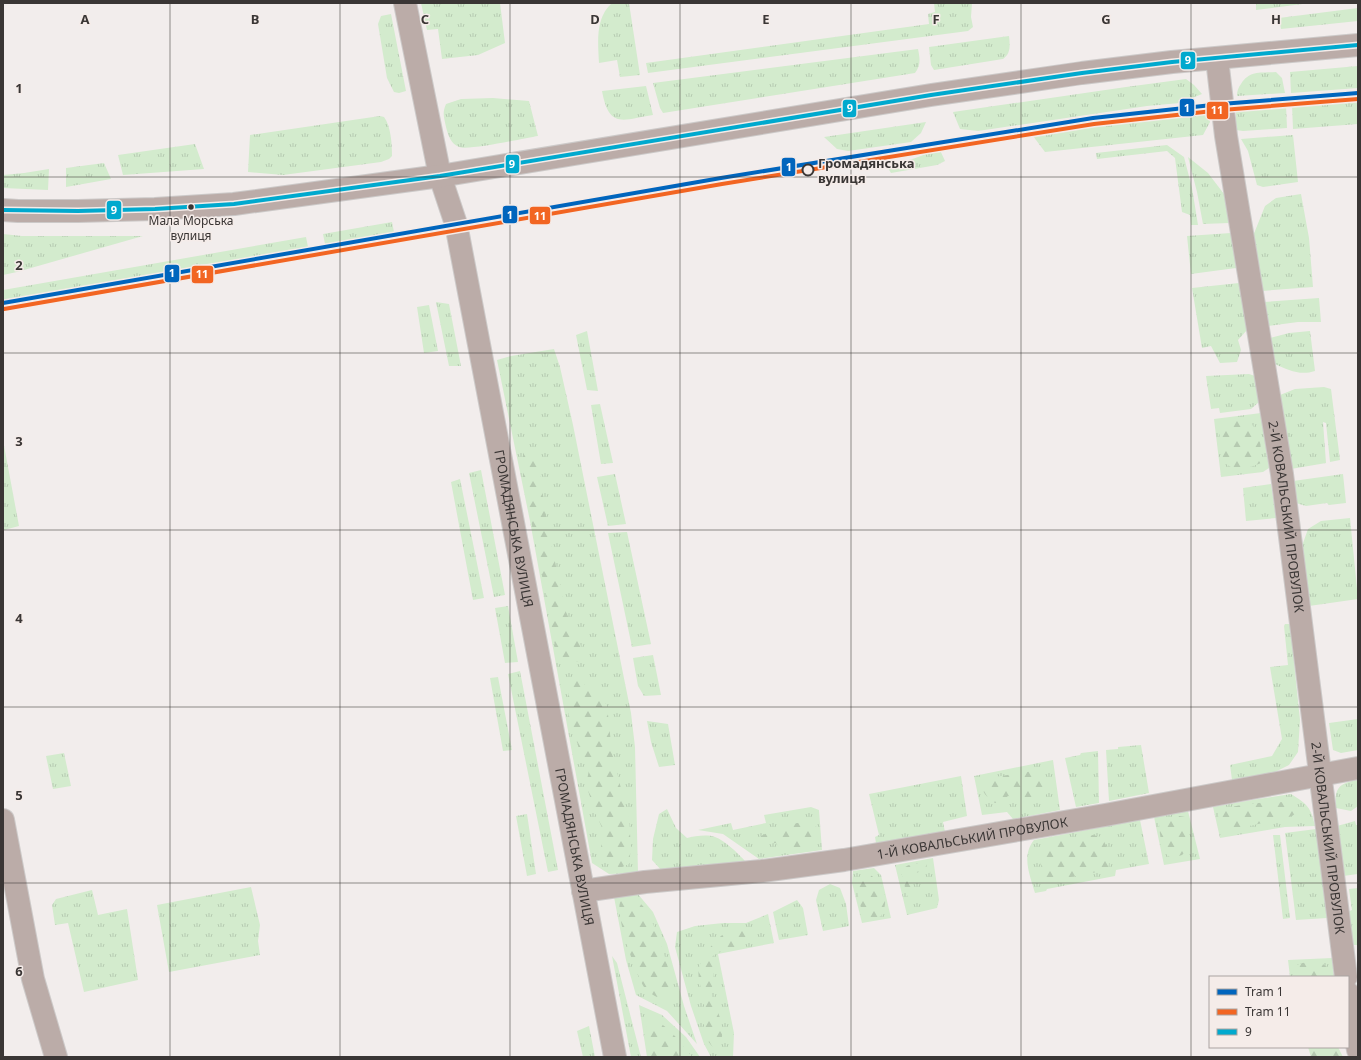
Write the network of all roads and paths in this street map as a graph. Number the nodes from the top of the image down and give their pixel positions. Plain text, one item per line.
1 (405, 3) edge
2 (1358, 46) edge
3 (1217, 59) junction
4 (440, 176) junction
5 (3, 210) edge
6 (1358, 768) edge
7 (1319, 775) junction
8 (3, 820) edge
9 (583, 891) junction
10 (1346, 976) edge
11 (1349, 999) edge
12 (1358, 1050) edge
13 (56, 1057) edge
14 (614, 1057) edge

1 - 4 street, ГРОМАДЯНСЬКА ВУЛИЦЯ
2 - 3 street
3 - 4 street
3 - 7 street, 2-Й КОВАЛЬСЬКИЙ ПРОВУЛОК
4 - 5 street
4 - 9 street, ГРОМАДЯНСЬКА ВУЛИЦЯ
6 - 7 street, 1-Й КОВАЛЬСЬКИЙ ПРОВУЛОК
7 - 9 street, 1-Й КОВАЛЬСЬКИЙ ПРОВУЛОК
7 - 10 street, 2-Й КОВАЛЬСЬКИЙ ПРОВУЛОК
8 - 13 street
9 - 14 street, ГРОМАДЯНСЬКА ВУЛИЦЯ
11 - 12 street

